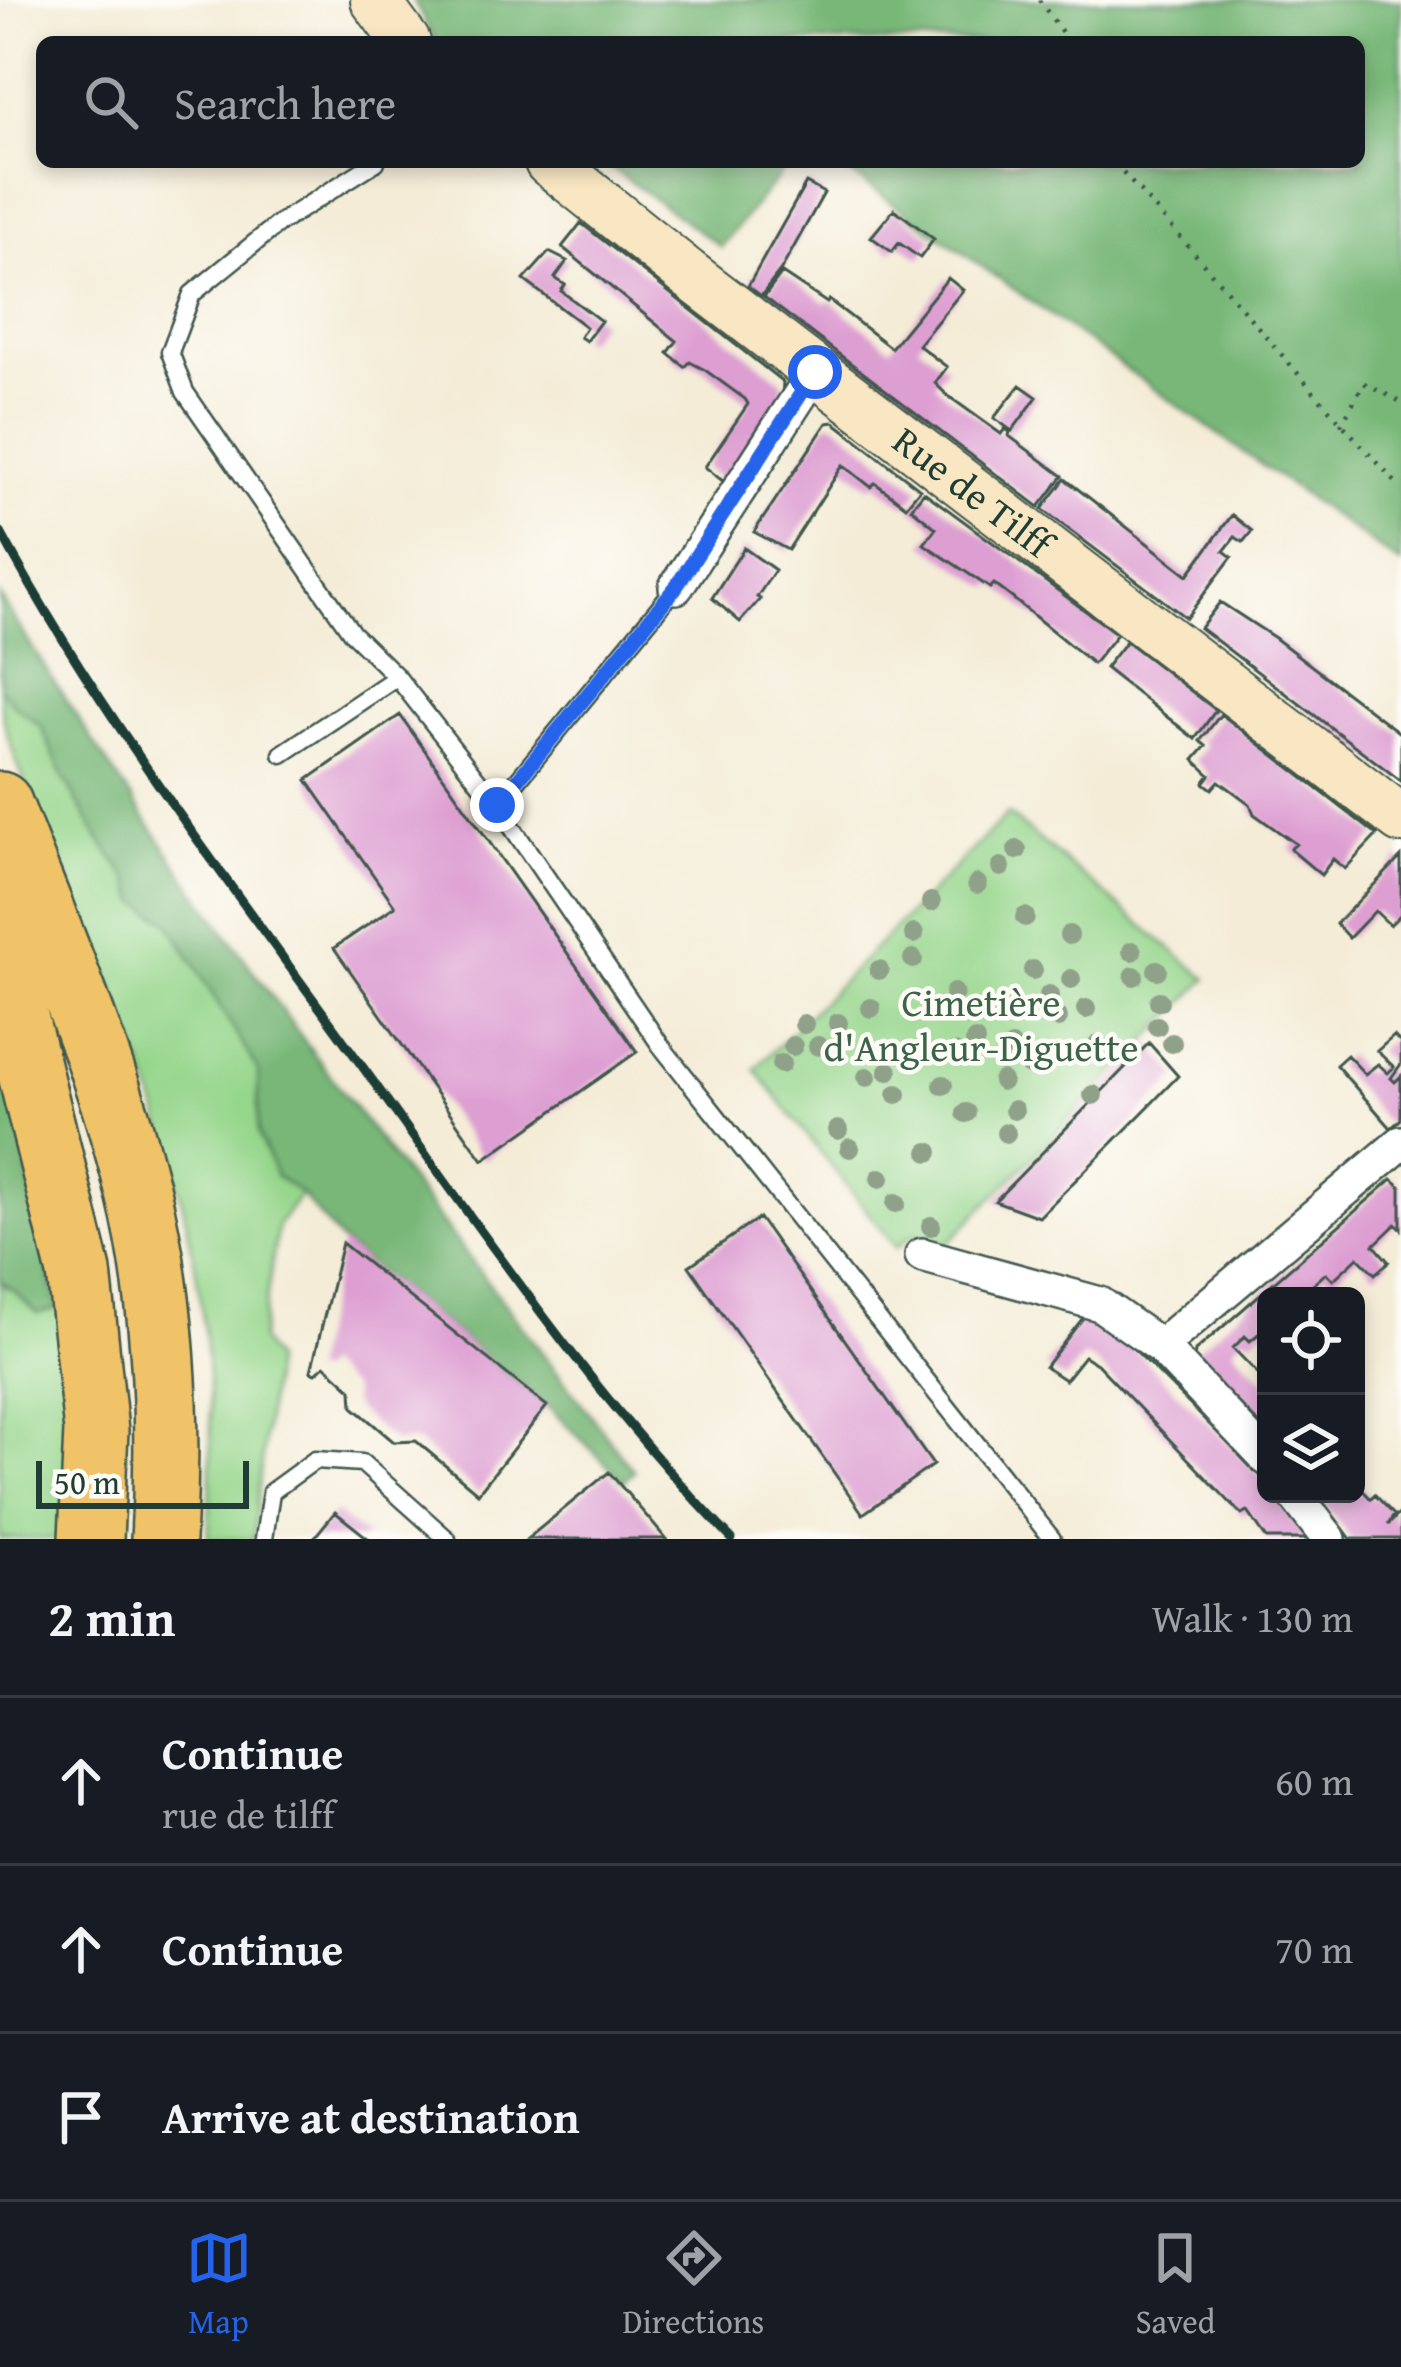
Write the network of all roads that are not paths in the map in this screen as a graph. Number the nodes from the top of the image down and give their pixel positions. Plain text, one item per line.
1 (374, 0) edge
2 (401, 36) edge
3 (367, 168) edge
4 (557, 168) edge
5 (815, 372) junction
6 (676, 587) joint
7 (398, 677) junction
8 (282, 754) dead end
9 (497, 805) junction
10 (1401, 819) edge
11 (5, 869) edge
12 (1401, 1143) edge
13 (922, 1255) dead end
14 (1160, 1346) junction
15 (1257, 1448) edge
16 (1301, 1503) edge
17 (91, 1539) edge
18 (129, 1539) edge
19 (163, 1539) edge
20 (202, 1539) edge
21 (264, 1539) edge
22 (447, 1539) edge
23 (1052, 1539) edge
24 (1329, 1539) edge

1 - 2 main road
3 - 7 lane
4 - 5 main road, Rue de Tilff
5 - 6 street
5 - 10 main road, Rue de Tilff
6 - 9 lane
7 - 8 lane
7 - 9 lane
9 - 23 lane
11 - 17 highway
11 - 18 highway
11 - 19 highway
11 - 20 highway
12 - 14 street
13 - 14 street
14 - 15 street
16 - 24 street
21 - 22 lane

